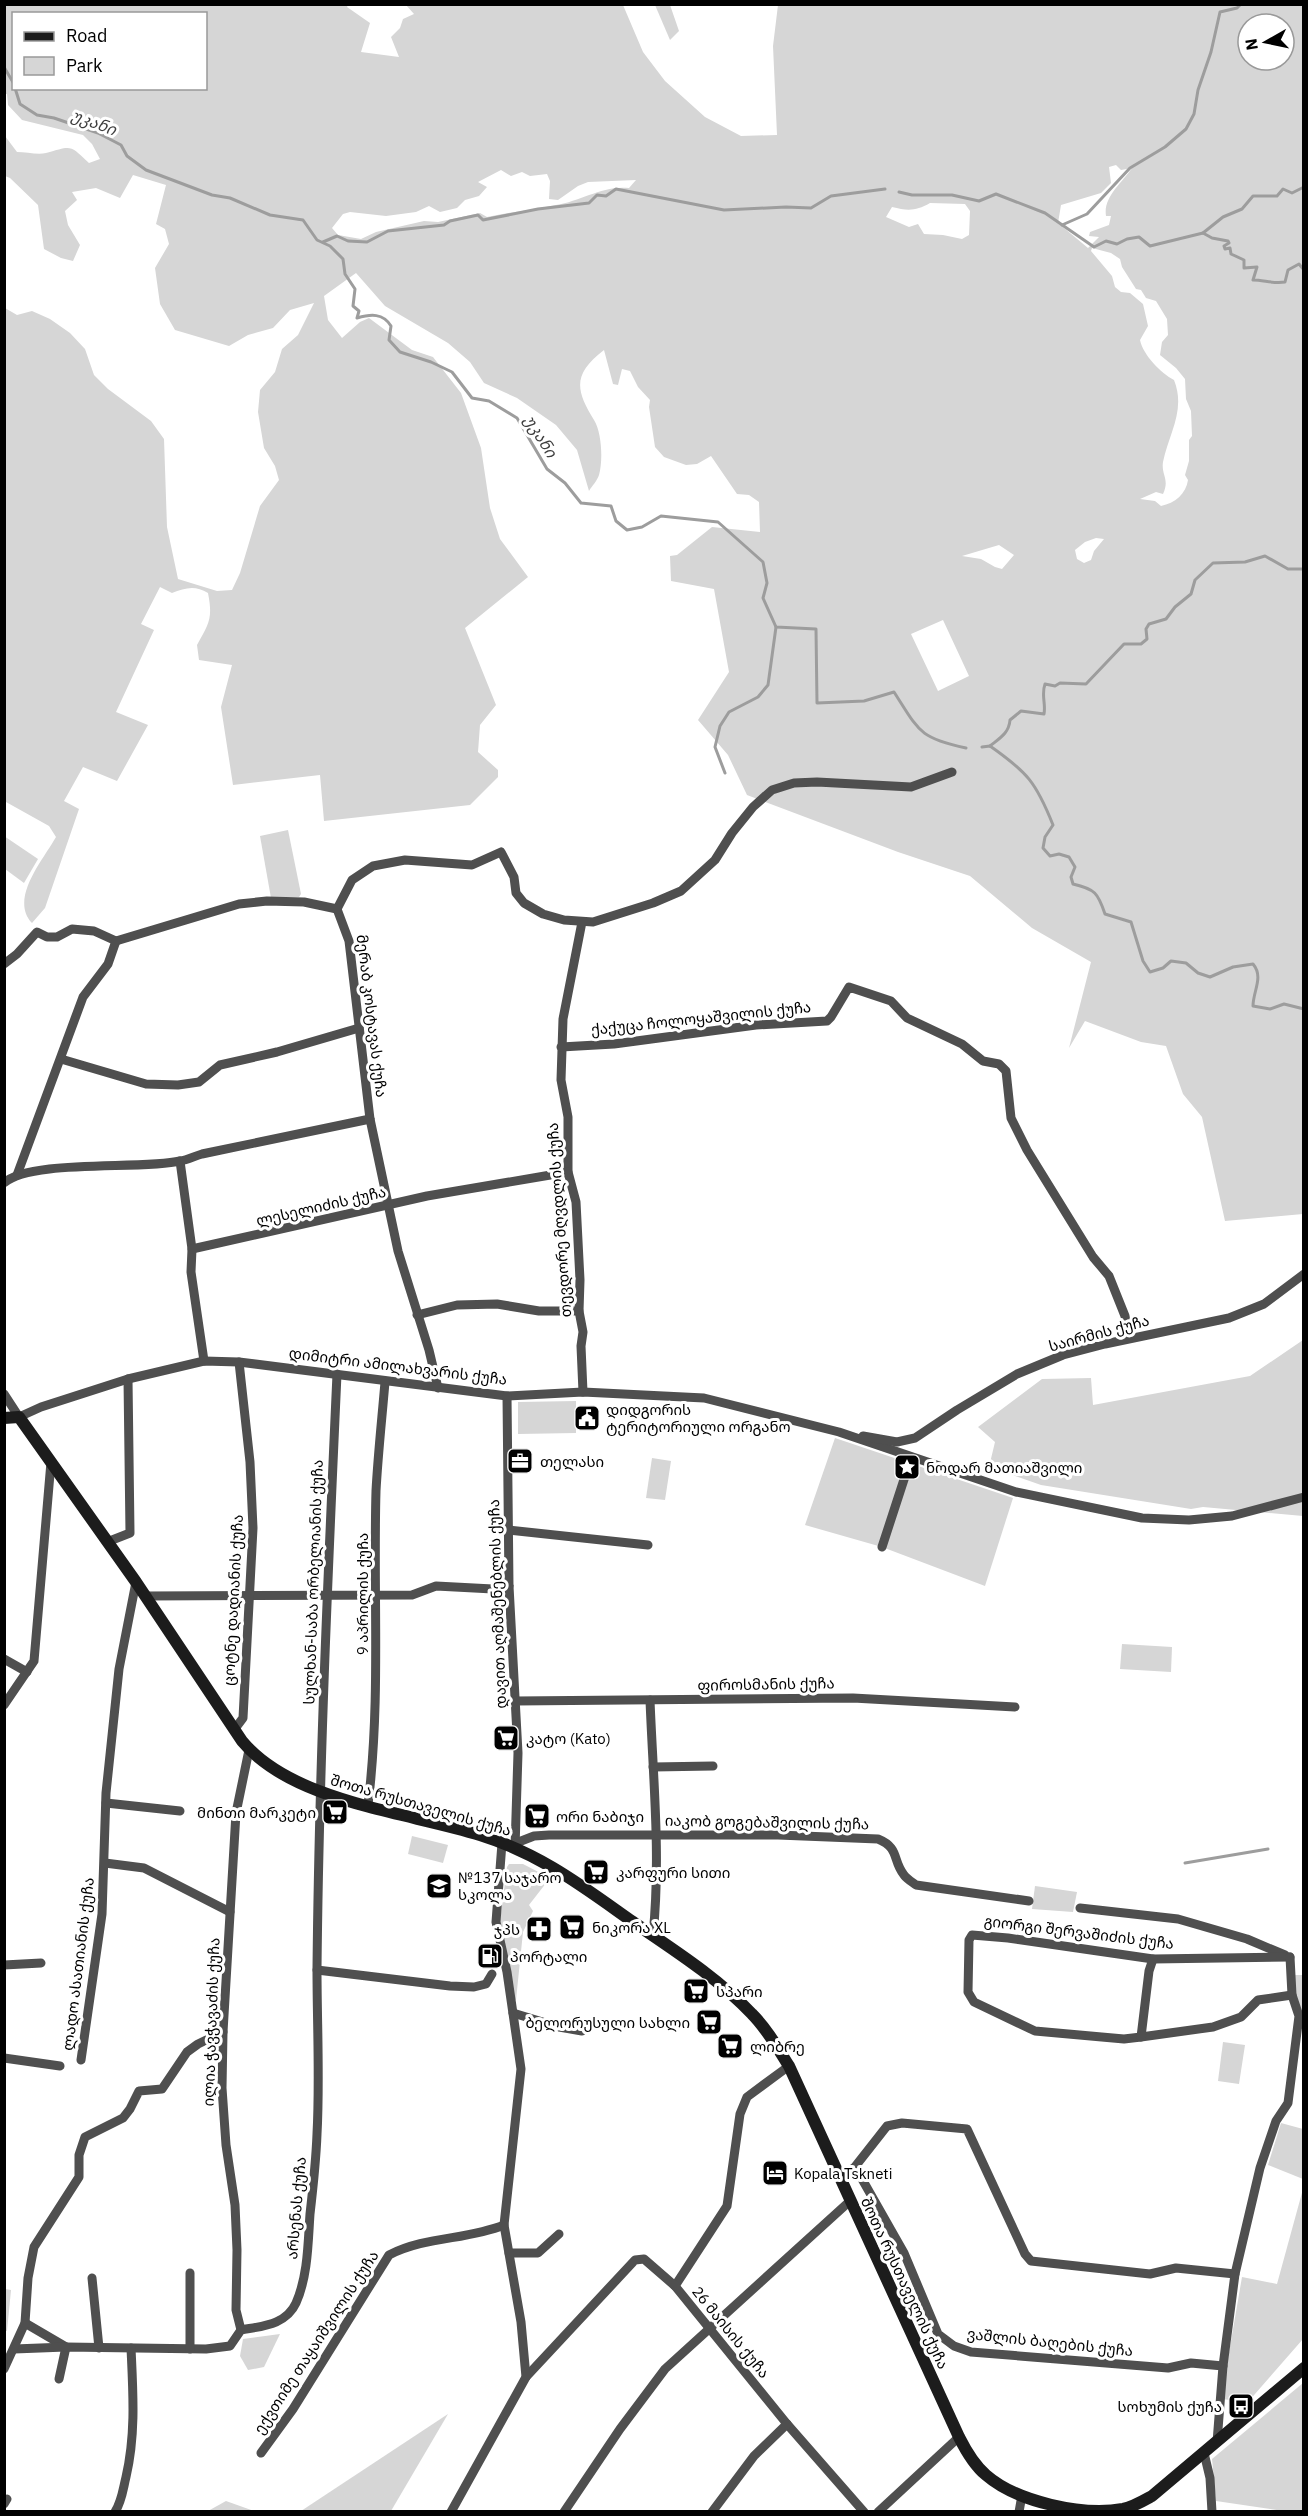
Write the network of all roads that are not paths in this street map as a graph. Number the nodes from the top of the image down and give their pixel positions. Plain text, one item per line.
1 (952, 772) dead end
2 (337, 909) junction
3 (582, 922) junction
4 (116, 941) junction
5 (4, 964) edge
6 (359, 1028) junction
7 (561, 1047) junction
8 (61, 1059) junction
9 (370, 1119) junction
10 (180, 1161) junction
11 (568, 1172) junction
12 (17, 1175) junction
13 (4, 1183) edge
14 (390, 1206) junction
15 (192, 1250) junction
16 (1304, 1274) edge
17 (579, 1311) junction
18 (417, 1315) junction
19 (1129, 1338) junction
20 (204, 1361) junction
21 (239, 1362) junction
22 (337, 1374) junction
23 (129, 1379) junction
24 (385, 1382) junction
25 (438, 1388) junction
26 (583, 1392) junction
27 (4, 1394) edge
28 (507, 1396) junction
29 (19, 1417) junction
30 (4, 1418) edge
31 (839, 1432) junction
32 (911, 1458) junction
33 (51, 1462) junction
34 (1304, 1497) edge
35 (508, 1530) junction
36 (107, 1542) junction
37 (648, 1545) dead end
38 (882, 1547) dead end
39 (136, 1582) junction
40 (509, 1586) junction
41 (327, 1593) junction
42 (249, 1595) junction
43 (146, 1596) junction
44 (377, 1596) junction
45 (4, 1659) edge
46 (27, 1672) junction
47 (650, 1700) junction
48 (516, 1701) junction
49 (4, 1704) edge
50 (1016, 1707) dead end
51 (234, 1730) junction
52 (249, 1750) junction
53 (713, 1766) dead end
54 (653, 1767) junction
55 (322, 1791) junction
56 (106, 1798) junction
57 (368, 1805) junction
58 (180, 1811) dead end
59 (656, 1834) junction
60 (502, 1843) junction
61 (516, 1845) junction
62 (105, 1863) junction
63 (1029, 1901) dead end
64 (1080, 1908) dead end
65 (230, 1912) junction
66 (653, 1935) junction
67 (1290, 1957) junction
68 (1153, 1959) junction
69 (41, 1963) dead end
70 (4, 1965) edge
71 (317, 1970) junction
72 (492, 1974) dead end
73 (1292, 1995) junction
74 (513, 2013) junction
75 (582, 2031) dead end
76 (223, 2032) junction
77 (1141, 2037) junction
78 (4, 2058) edge
79 (81, 2060) dead end
80 (60, 2066) dead end
81 (789, 2066) junction
82 (855, 2168) junction
83 (838, 2175) junction
84 (850, 2201) junction
85 (504, 2225) junction
86 (559, 2234) dead end
87 (509, 2253) junction
88 (190, 2273) dead end
89 (1235, 2274) junction
90 (92, 2278) dead end
91 (675, 2286) junction
92 (26, 2323) junction
93 (710, 2329) junction
94 (241, 2330) junction
95 (66, 2347) junction
96 (99, 2348) junction
97 (131, 2348) junction
98 (14, 2349) junction
99 (190, 2349) junction
100 (1223, 2366) junction
101 (1304, 2368) edge
102 (4, 2369) edge
103 (526, 2377) junction
104 (58, 2379) dead end
105 (787, 2424) junction
106 (959, 2437) junction
107 (1217, 2442) junction
108 (261, 2453) dead end
109 (1204, 2453) junction
110 (1022, 2496) junction
111 (115, 2511) edge
112 (451, 2511) edge
113 (564, 2511) edge
114 (712, 2511) edge
115 (864, 2511) edge
116 (878, 2511) edge
117 (1019, 2511) edge
118 (1212, 2511) edge

1 - 3 street
2 - 3 street
2 - 4 street
2 - 6 street, მერაბ კოსტავას ქუჩა
3 - 7 street, თევდორე მღვდლის ქუჩა
4 - 5 street
4 - 8 street
6 - 8 street
6 - 9 street, მერაბ კოსტავას ქუჩა
7 - 11 street, თევდორე მღვდლის ქუჩა
7 - 19 street, ქაქუცა ჩოლოყაშვილის ქუჩა
8 - 12 street
9 - 10 street
9 - 14 street, მერაბ კოსტავას ქუჩა
10 - 12 street
10 - 15 street
11 - 14 street, ლესელიძის ქუჩა
11 - 17 street, თევდორე მღვდლის ქუჩა
12 - 13 street
14 - 15 street, ლესელიძის ქუჩა
14 - 18 street, მერაბ კოსტავას ქუჩა
15 - 20 street
16 - 19 street, საირმის ქუჩა
17 - 18 street
17 - 26 street, თევდორე მღვდლის ქუჩა
18 - 25 street, მერაბ კოსტავას ქუჩა
19 - 31 street, საირმის ქუჩა
20 - 21 street, დიმიტრი ამილახვარის ქუჩა
20 - 23 street, დიმიტრი ამილახვარის ქუჩა
21 - 22 street, დიმიტრი ამილახვარის ქუჩა
21 - 42 street, ცოტნე დადიანის ქუჩა
22 - 24 street, დიმიტრი ამილახვარის ქუჩა
22 - 41 street, სულხან-საბა ორბელიანის ქუჩა
23 - 29 street, დიმიტრი ამილახვარის ქუჩა
23 - 36 street
24 - 25 street, დიმიტრი ამილახვარის ქუჩა
24 - 44 street, 9 აპრილის ქუჩა
25 - 28 street, დიმიტრი ამილახვარის ქუჩა
26 - 28 street, დიმიტრი ამილახვარის ქუჩა
26 - 31 street, დიმიტრი ამილახვარის ქუჩა
27 - 29 street
28 - 35 street, დავით აღმაშენებლის ქუჩა
29 - 30 main road
29 - 33 main road, შოთა რუსთაველის ქუჩა
31 - 32 street, დიმიტრი ამილახვარის ქუჩა
32 - 34 street, დიმიტრი ამილახვარის ქუჩა
32 - 38 street
33 - 36 main road, შოთა რუსთაველის ქუჩა
33 - 46 street
35 - 37 street
35 - 40 street, დავით აღმაშენებლის ქუჩა
36 - 39 main road, შოთა რუსთაველის ქუჩა
39 - 43 main road, შოთა რუსთაველის ქუჩა
39 - 56 street
40 - 44 street
40 - 48 street, დავით აღმაშენებლის ქუჩა
41 - 42 street
41 - 44 street
41 - 55 street, სულხან-საბა ორბელიანის ქუჩა
42 - 43 street
42 - 51 street, ცოტნე დადიანის ქუჩა
43 - 51 main road, შოთა რუსთაველის ქუჩა
44 - 57 street, 9 აპრილის ქუჩა
45 - 46 street
46 - 49 street
47 - 48 street, ფიროსმანის ქუჩა
47 - 50 street, ფიროსმანის ქუჩა
47 - 54 street
48 - 61 street, დავით აღმაშენებლის ქუჩა
51 - 52 main road, შოთა რუსთაველის ქუჩა
52 - 55 main road, შოთა რუსთაველის ქუჩა
52 - 65 street, ილია ჭავჭავაძის ქუჩა
53 - 54 street
54 - 59 street
55 - 57 main road, შოთა რუსთაველის ქუჩა
55 - 71 street, არსენას ქუჩა
56 - 58 street
56 - 62 street
57 - 60 main road, შოთა რუსთაველის ქუჩა
59 - 61 street, იაკობ გოგებაშვილის ქუჩა
59 - 63 street, იაკობ გოგებაშვილის ქუჩა
59 - 66 street
60 - 61 main road, შოთა რუსთაველის ქუჩა
60 - 74 street
61 - 66 main road, შოთა რუსთაველის ქუჩა
62 - 65 street, ლადო ასათიანის ქუჩა
62 - 79 street, ლადო ასათიანის ქუჩა
64 - 67 street
65 - 76 street, ილია ჭავჭავაძის ქუჩა
66 - 81 main road, შოთა რუსთაველის ქუჩა
67 - 68 street, გიორგი შერვაშიძის ქუჩა
67 - 73 street
68 - 77 street
68 - 77 street, გიორგი შერვაშიძის ქუჩა
69 - 70 street
71 - 72 street
71 - 94 street, არსენას ქუჩა
73 - 77 street
73 - 89 street
74 - 75 street
74 - 85 street
76 - 92 street
76 - 94 street, ილია ჭავჭავაძის ქუჩა
78 - 80 street
81 - 83 main road, შოთა რუსთაველის ქუჩა
81 - 91 street, 26 მაისის ქუჩა
82 - 83 street
82 - 89 street
82 - 100 street, ვაშლის ბაღების ქუჩა
83 - 84 main road, შოთა რუსთაველის ქუჩა
84 - 93 street
84 - 106 main road, შოთა რუსთაველის ქუჩა
85 - 87 street
85 - 108 street, ექვთიმე თაყაიშვილის ქუჩა
86 - 87 street
87 - 103 street
88 - 99 street
89 - 100 street
90 - 96 street
91 - 93 street, 26 მაისის ქუჩა
91 - 103 street
92 - 95 street
92 - 98 street
93 - 105 street, 26 მაისის ქუჩა
93 - 113 street
94 - 99 street, არსენას ქუჩა
95 - 96 street, არსენას ქუჩა
95 - 98 street, არსენას ქუჩა
95 - 104 street
96 - 97 street, არსენას ქუჩა
97 - 99 street, არსენას ქუჩა
97 - 111 street
98 - 102 street
100 - 107 street
101 - 107 main road, შოთა რუსთაველის ქუჩა
103 - 112 street
105 - 114 street
105 - 115 street, 26 მაისის ქუჩა
106 - 110 main road, შოთა რუსთაველის ქუჩა
106 - 116 street
107 - 109 main road, შოთა რუსთაველის ქუჩა
109 - 110 main road, შოთა რუსთაველის ქუჩა
109 - 118 street
110 - 117 street

